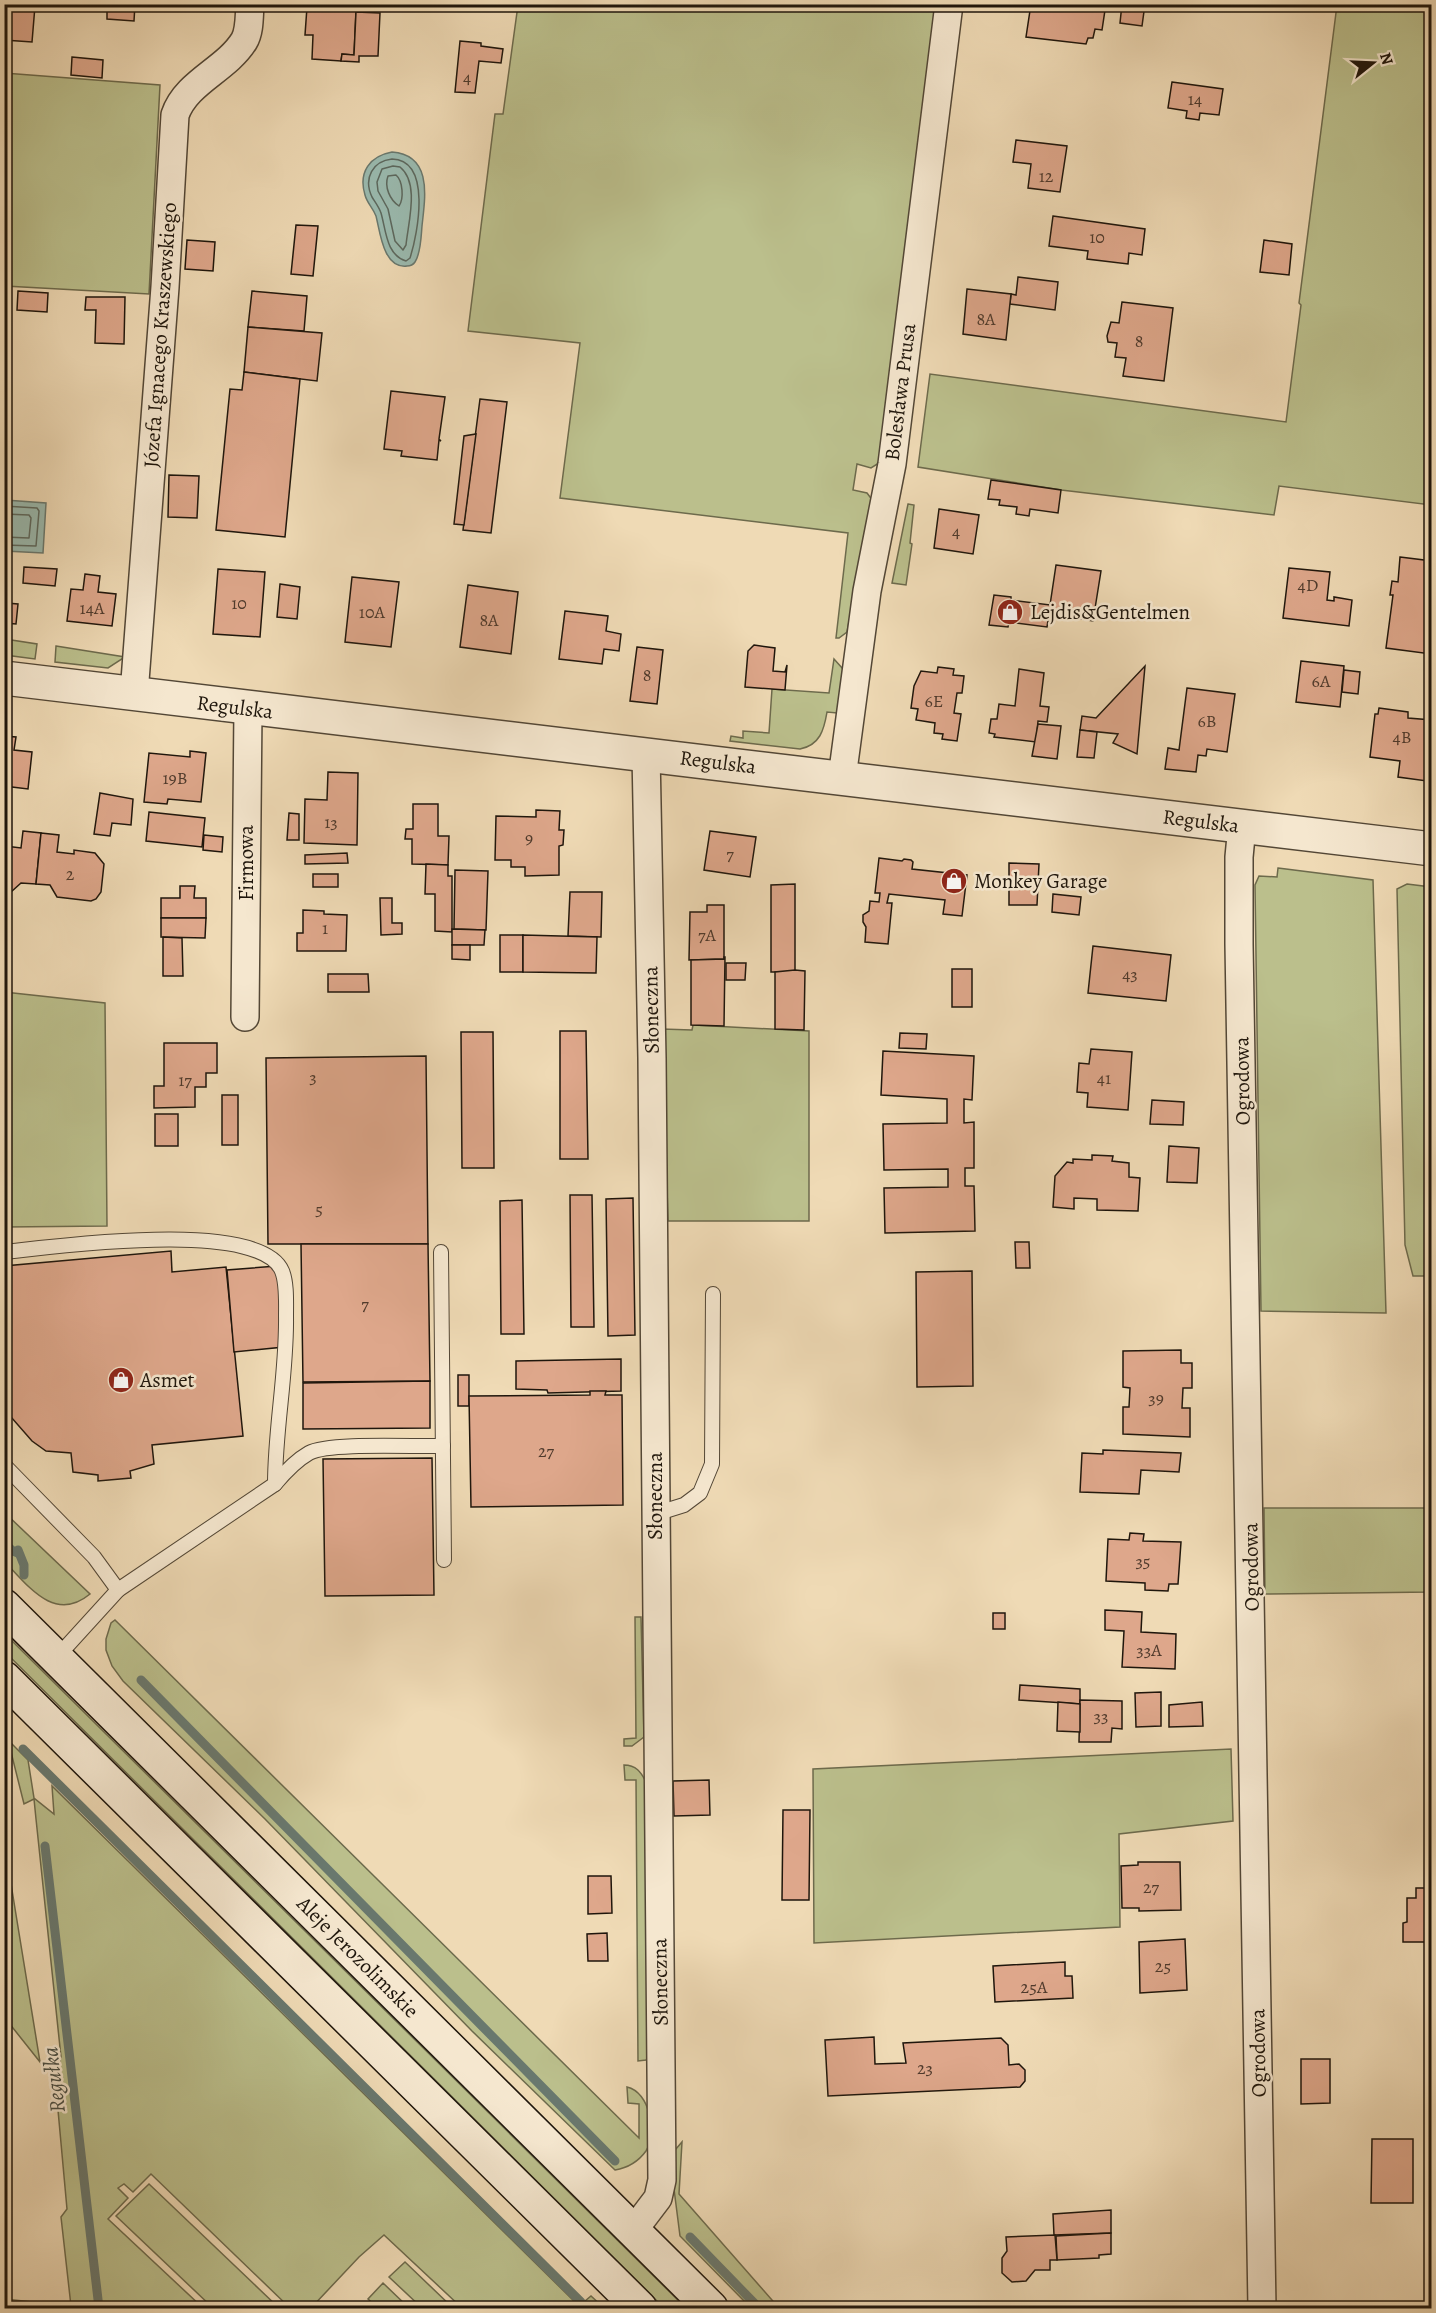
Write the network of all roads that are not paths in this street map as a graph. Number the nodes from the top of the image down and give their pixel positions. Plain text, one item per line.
1 (250, 4) edge
2 (949, 4) edge
3 (4, 678) edge
4 (135, 694) junction
5 (248, 709) junction
6 (646, 753) junction
7 (842, 778) junction
8 (1242, 826) junction
9 (1431, 849) edge
10 (245, 1017) dead end
11 (4, 1252) edge
12 (441, 1252) dead end
13 (713, 1293) dead end
14 (443, 1446) junction
15 (4, 1465) edge
16 (275, 1484) junction
17 (655, 1510) junction
18 (444, 1560) dead end
19 (118, 1590) junction
20 (4, 1606) edge
21 (57, 1657) junction
22 (4, 1678) edge
23 (633, 2231) junction
24 (640, 2308) edge
25 (711, 2308) edge
26 (1262, 2308) edge

1 - 4 street, Józefa Ignacego Kraszewskiego
2 - 7 street, Bolesława Prusa
3 - 4 main road, Regulska
4 - 5 main road, Regulska
5 - 6 main road, Regulska
5 - 10 street, Firmowa
6 - 7 main road, Regulska
6 - 17 street, Słoneczna
7 - 8 main road, Regulska
8 - 9 main road, Regulska
8 - 26 street, Ogrodowa
11 - 16 lane
12 - 14 lane
13 - 17 lane
14 - 16 lane
14 - 18 lane
15 - 19 lane
16 - 19 lane
17 - 23 street, Słoneczna
19 - 21 lane
20 - 21 main road, Aleje Jerozolimskie
21 - 23 main road, Aleje Jerozolimskie
22 - 24 main road
23 - 25 main road, Aleje Jerozolimskie

